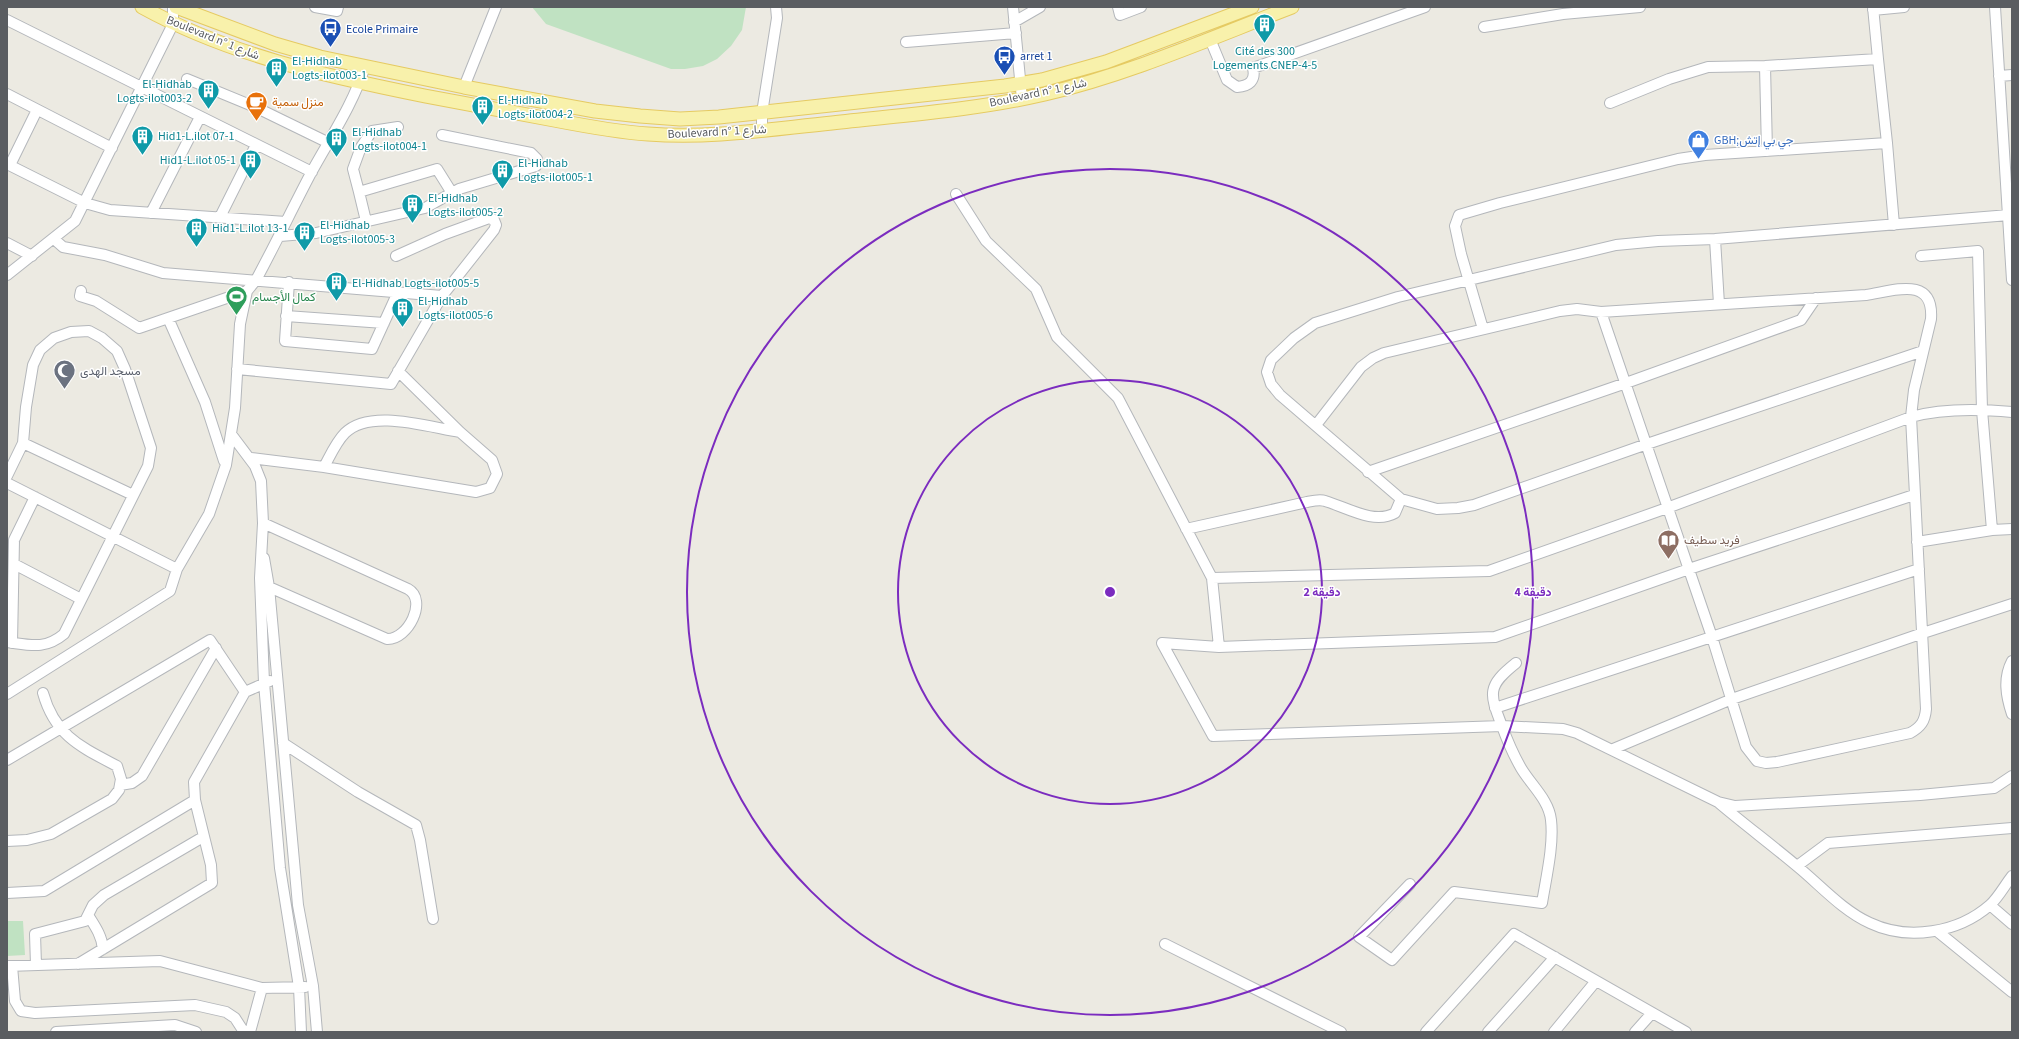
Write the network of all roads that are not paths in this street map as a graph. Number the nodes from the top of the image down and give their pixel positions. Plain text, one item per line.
1 (142, 7) edge
2 (174, 7) edge
3 (315, 7) edge
4 (338, 7) edge
5 (496, 7) edge
6 (776, 7) edge
7 (1013, 7) edge
8 (1040, 7) edge
9 (1118, 7) edge
10 (1141, 7) edge
11 (1252, 7) edge
12 (1292, 7) edge
13 (1426, 7) edge
14 (1640, 7) edge
15 (1904, 7) edge
16 (1995, 7) edge
17 (1873, 8) edge
18 (7, 20) edge
19 (1014, 22) junction
20 (173, 24) junction
21 (1484, 26) dead end
22 (1016, 33) junction
23 (1210, 39) junction
24 (906, 42) dead end
25 (1878, 59) junction
26 (365, 66) junction
27 (1765, 66) junction
28 (2012, 75) edge
29 (2000, 76) junction
30 (188, 79) dead end
31 (360, 83) junction
32 (1021, 83) junction
33 (142, 88) junction
34 (464, 88) junction
35 (7, 94) edge
36 (1022, 99) junction
37 (1610, 103) dead end
38 (37, 110) junction
39 (762, 113) junction
40 (200, 117) junction
41 (398, 127) dead end
42 (762, 131) junction
43 (442, 135) dead end
44 (329, 143) junction
45 (1887, 144) junction
46 (256, 145) junction
47 (112, 148) junction
48 (1767, 151) junction
49 (8, 164) edge
50 (312, 172) junction
51 (359, 192) junction
52 (452, 193) junction
53 (956, 194) dead end
54 (85, 203) junction
55 (151, 213) junction
56 (2009, 215) junction
57 (220, 217) junction
58 (286, 222) junction
59 (366, 222) junction
60 (1894, 225) junction
61 (280, 236) junction
62 (54, 239) junction
63 (1715, 239) junction
64 (7, 243) edge
65 (32, 256) junction
66 (396, 256) dead end
67 (1922, 256) dead end
68 (7, 275) edge
69 (256, 280) junction
70 (1469, 280) junction
71 (2012, 280) edge
72 (289, 282) junction
73 (81, 291) dead end
74 (247, 292) junction
75 (398, 292) junction
76 (442, 296) junction
77 (1816, 298) junction
78 (1719, 304) junction
79 (1601, 312) junction
80 (286, 316) junction
81 (168, 318) junction
82 (384, 323) junction
83 (1483, 329) junction
84 (1923, 351) junction
85 (237, 369) junction
86 (398, 371) junction
87 (1626, 383) junction
88 (1982, 410) junction
89 (2012, 412) edge
90 (1911, 417) junction
91 (1316, 425) junction
92 (460, 432) junction
93 (231, 434) junction
94 (23, 443) junction
95 (1647, 444) junction
96 (251, 458) junction
97 (226, 465) junction
98 (324, 467) junction
99 (1368, 472) junction
100 (7, 476) edge
101 (7, 482) edge
102 (133, 495) junction
103 (1914, 495) junction
104 (34, 497) junction
105 (1401, 499) junction
106 (1667, 508) junction
107 (263, 523) junction
108 (1186, 529) junction
109 (2012, 529) edge
110 (1992, 530) junction
111 (112, 536) junction
112 (1917, 542) junction
113 (262, 554) junction
114 (14, 564) junction
115 (177, 569) junction
116 (1690, 569) junction
117 (1919, 569) junction
118 (1212, 578) junction
119 (269, 587) junction
120 (81, 599) junction
121 (2012, 604) edge
122 (1923, 633) junction
123 (1712, 637) junction
124 (9, 643) edge
125 (1220, 647) junction
126 (216, 648) junction
127 (2012, 661) edge
128 (1516, 663) dead end
129 (278, 679) junction
130 (264, 683) junction
131 (245, 692) junction
132 (43, 693) dead end
133 (7, 694) edge
134 (1732, 699) junction
135 (1495, 708) junction
136 (2012, 714) edge
137 (1502, 726) junction
138 (60, 729) junction
139 (283, 743) junction
140 (1613, 749) junction
141 (7, 760) edge
142 (2012, 776) edge
143 (120, 784) junction
144 (195, 800) junction
145 (1718, 802) junction
146 (289, 824) junction
147 (276, 825) junction
148 (2012, 828) edge
149 (203, 837) junction
150 (7, 842) edge
151 (1797, 866) junction
152 (2012, 876) edge
153 (1410, 884) dead end
154 (7, 893) edge
155 (1990, 905) junction
156 (88, 915) junction
157 (432, 919) dead end
158 (2012, 924) edge
159 (1937, 931) junction
160 (1165, 944) dead end
161 (103, 949) junction
162 (1555, 957) junction
163 (78, 964) junction
164 (36, 965) junction
165 (10, 966) edge
166 (1596, 981) junction
167 (312, 986) junction
168 (298, 987) junction
169 (262, 988) junction
170 (2012, 992) edge
171 (1652, 1013) junction
172 (56, 1032) edge
173 (196, 1032) edge
174 (244, 1032) edge
175 (250, 1032) edge
176 (301, 1032) edge
177 (317, 1032) edge
178 (1341, 1032) edge
179 (1426, 1032) edge
180 (1488, 1032) edge
181 (1554, 1032) edge
182 (1635, 1032) edge
183 (1686, 1032) edge

1 - 20 main road, Boulevard n° شارع 1
2 - 20 street
2 - 26 main road, Boulevard n° شارع 1
3 - 4 street
5 - 34 street
6 - 39 street
7 - 19 street
8 - 19 street
9 - 10 street
11 - 32 main road, Boulevard n° شارع 1
12 - 23 main road, Boulevard n° شارع 1
13 - 23 street
14 - 21 street
15 - 17 street
16 - 29 street
17 - 25 street
18 - 33 street
19 - 22 street
20 - 31 main road, Boulevard n° شارع 1
20 - 33 street
22 - 24 street
22 - 32 street
23 - 36 main road, Boulevard n° شارع 1
25 - 27 street
25 - 45 street
26 - 31 street
26 - 34 main road, Boulevard n° شارع 1
27 - 37 street
27 - 48 street
28 - 29 street
29 - 56 street
30 - 44 street
31 - 42 main road, Boulevard n° شارع 1
31 - 44 street
32 - 36 street
32 - 39 main road, Boulevard n° شارع 1
33 - 40 street
33 - 47 street
34 - 39 main road, Boulevard n° شارع 1
35 - 38 street
36 - 42 main road, Boulevard n° شارع 1
38 - 47 street
38 - 49 street
39 - 42 street
40 - 46 street
40 - 55 street
41 - 51 street
43 - 52 street
44 - 50 street
45 - 48 street
45 - 60 street
46 - 50 street
46 - 57 street
47 - 54 street
48 - 70 street
49 - 54 street
50 - 58 street
51 - 52 street
51 - 59 street
52 - 59 street
53 - 108 street
54 - 55 street
54 - 62 street
55 - 57 street
56 - 60 street
56 - 71 street
57 - 58 street
58 - 61 street
59 - 61 street
60 - 63 street
61 - 69 street
62 - 65 street
62 - 69 street
63 - 70 street
63 - 78 street
64 - 65 street
65 - 68 street
66 - 76 street
67 - 88 street
69 - 72 street
69 - 74 street
70 - 83 street
70 - 91 street
72 - 75 street
72 - 80 street
73 - 81 street
74 - 81 street
74 - 85 street
75 - 76 street
75 - 82 street
76 - 86 street
77 - 78 street
77 - 84 street
77 - 87 street
78 - 79 street
79 - 83 street
79 - 87 street
80 - 82 street
80 - 82 street
81 - 97 street
83 - 91 street
84 - 90 street
84 - 95 street
85 - 86 street
85 - 93 street
86 - 92 street
87 - 95 street
87 - 99 street
88 - 89 street
88 - 90 street
88 - 110 street
90 - 103 street
90 - 106 street
91 - 99 street
92 - 98 street
92 - 98 street
93 - 96 street
93 - 97 street
94 - 100 street
94 - 102 street
94 - 102 street
95 - 105 street
95 - 106 street
96 - 98 street
96 - 107 street
97 - 115 street
99 - 105 street
101 - 104 street
102 - 111 street
103 - 112 street
103 - 116 street
104 - 111 street
104 - 114 street
105 - 108 street
106 - 116 street
106 - 118 street
107 - 113 street
107 - 119 street
108 - 118 street
109 - 110 street
110 - 112 street
111 - 115 street
111 - 120 street
112 - 117 street
113 - 119 street
113 - 130 street
114 - 120 street
114 - 124 street
115 - 133 street
116 - 123 street
116 - 125 street
117 - 122 street
117 - 123 street
118 - 125 street
119 - 129 street
120 - 124 street
121 - 122 street
122 - 134 street
122 - 134 street
123 - 134 street
123 - 135 street
125 - 137 street
126 - 131 street
126 - 138 street
126 - 143 street
127 - 136 street
128 - 135 street
129 - 130 street
129 - 139 street
130 - 131 street
130 - 147 street
131 - 144 street
132 - 138 street
134 - 140 street
135 - 137 street
137 - 140 street
137 - 153 street
138 - 141 street
138 - 143 street
139 - 146 street
139 - 157 street
140 - 145 street
142 - 145 street
143 - 150 street
144 - 149 street
144 - 154 street
145 - 151 street
146 - 147 street
146 - 167 street
147 - 168 street
148 - 151 street
149 - 156 street
149 - 161 street
151 - 159 street
152 - 155 street
155 - 158 street
155 - 159 street
156 - 161 street
156 - 164 street
159 - 170 street
160 - 178 street
161 - 163 street
162 - 166 street
162 - 179 street
162 - 180 street
163 - 164 street
163 - 169 street
164 - 165 street
165 - 174 street
166 - 171 street
166 - 181 street
167 - 168 street
167 - 177 street
168 - 169 street
168 - 176 street
169 - 175 street
171 - 182 street
171 - 183 street
172 - 173 street

